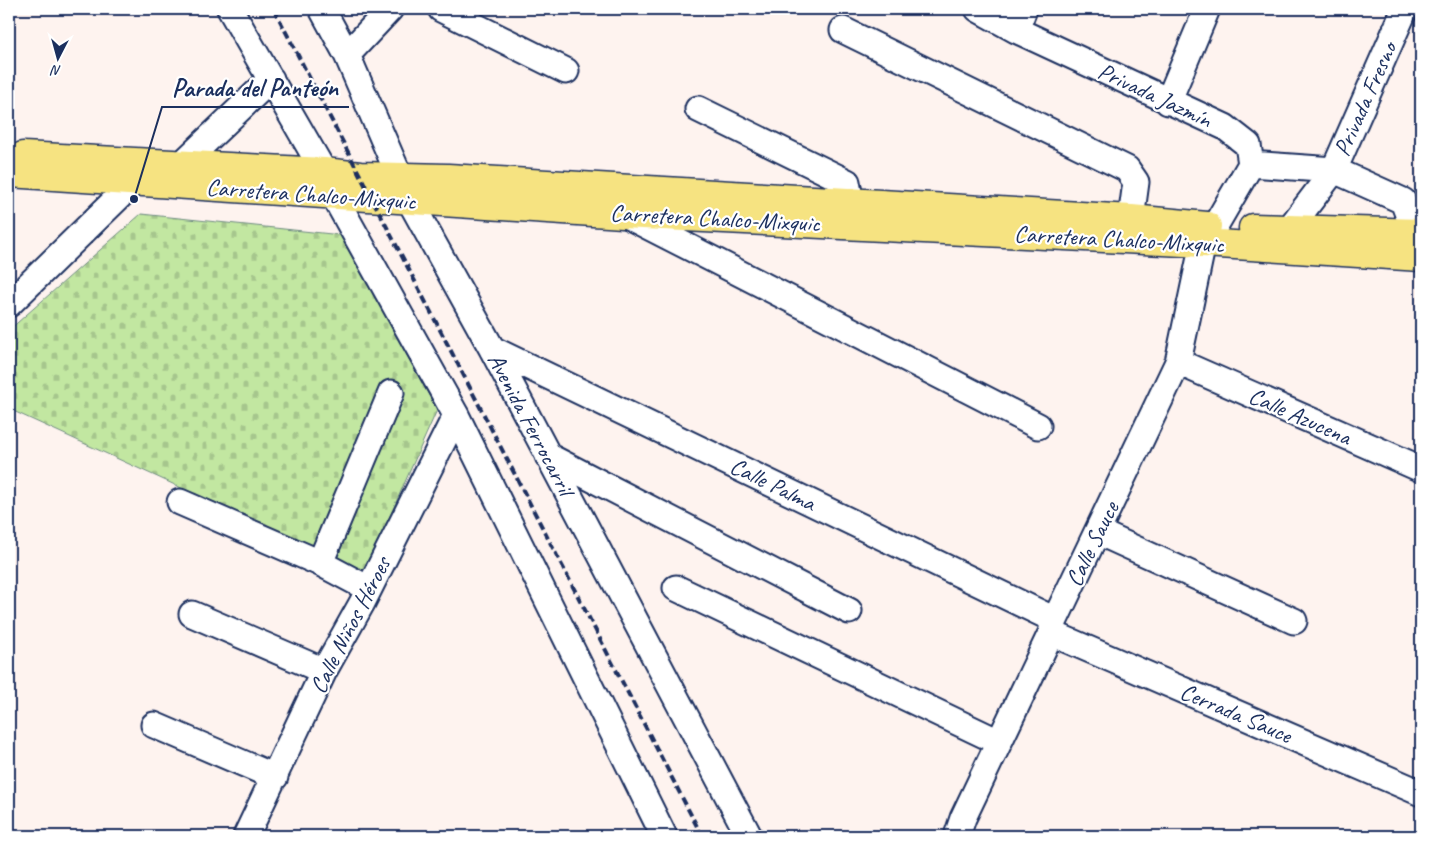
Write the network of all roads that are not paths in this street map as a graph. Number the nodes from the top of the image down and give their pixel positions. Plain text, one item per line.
1 (230, 9) edge
2 (322, 9) edge
3 (390, 9) edge
4 (441, 9) edge
5 (978, 9) edge
6 (1207, 9) edge
7 (1405, 9) edge
8 (1020, 19) edge
9 (843, 30) dead end
10 (347, 55) junction
11 (566, 71) dead end
12 (271, 80) junction
13 (1168, 102) junction
14 (698, 109) dead end
15 (9, 155) edge
16 (182, 164) junction
17 (1251, 164) junction
18 (1334, 170) junction
19 (9, 174) edge
20 (134, 182) junction
21 (329, 184) junction
22 (404, 190) junction
23 (851, 203) junction
24 (623, 214) junction
25 (1131, 219) junction
26 (1289, 229) junction
27 (1209, 235) junction
28 (1419, 241) edge
29 (9, 304) edge
30 (492, 349) junction
31 (1178, 362) junction
32 (391, 393) dead end
33 (456, 415) junction
34 (1038, 426) dead end
35 (548, 456) junction
36 (1421, 469) edge
37 (180, 502) dead end
38 (1098, 532) junction
39 (320, 563) junction
40 (676, 588) dead end
41 (369, 589) junction
42 (849, 611) dead end
43 (192, 614) dead end
44 (1294, 621) dead end
45 (1053, 626) junction
46 (324, 671) junction
47 (154, 725) dead end
48 (999, 742) junction
49 (275, 777) junction
50 (1421, 793) edge
51 (246, 836) edge
52 (664, 836) edge
53 (749, 836) edge
54 (957, 836) edge

1 - 12 street
2 - 10 street, Avenida Ferrocarril
3 - 10 street
4 - 11 street
5 - 8 street, Privada Jazmín
6 - 13 street
7 - 18 street, Privada Fresno
8 - 13 street, Privada Jazmín
9 - 25 street
10 - 22 street, Avenida Ferrocarril
12 - 16 street
12 - 21 street
13 - 17 street, Privada Jazmín
14 - 23 street
15 - 16 main road
16 - 21 main road
17 - 18 street
17 - 27 street
18 - 26 street
18 - 28 street, Privada Fresno
19 - 20 main road, Carretera Chalco-Mixquic
20 - 21 main road, Carretera Chalco-Mixquic
20 - 29 street
21 - 22 main road
21 - 33 street
22 - 23 main road
22 - 24 main road, Carretera Chalco-Mixquic
22 - 30 street, Avenida Ferrocarril
23 - 25 main road
24 - 27 main road, Carretera Chalco-Mixquic
24 - 34 street
25 - 27 main road
26 - 27 main road
26 - 28 main road
27 - 28 main road, Carretera Chalco-Mixquic
27 - 31 street, Calle Sauce
30 - 35 street, Avenida Ferrocarril
30 - 45 street, Calle Palma
31 - 36 street, Calle Azucena
31 - 38 street, Calle Sauce
32 - 39 street
33 - 41 street, Calle Niños Héroes
33 - 52 street
35 - 42 street
35 - 53 street, Avenida Ferrocarril
37 - 39 street
38 - 44 street
38 - 45 street, Calle Sauce
39 - 41 street
40 - 48 street
41 - 46 street, Calle Niños Héroes
43 - 46 street
45 - 48 street, Calle Sauce
45 - 50 street, Cerrada Sauce
46 - 49 street, Calle Niños Héroes
47 - 49 street
48 - 54 street, Calle Sauce
49 - 51 street, Calle Niños Héroes

